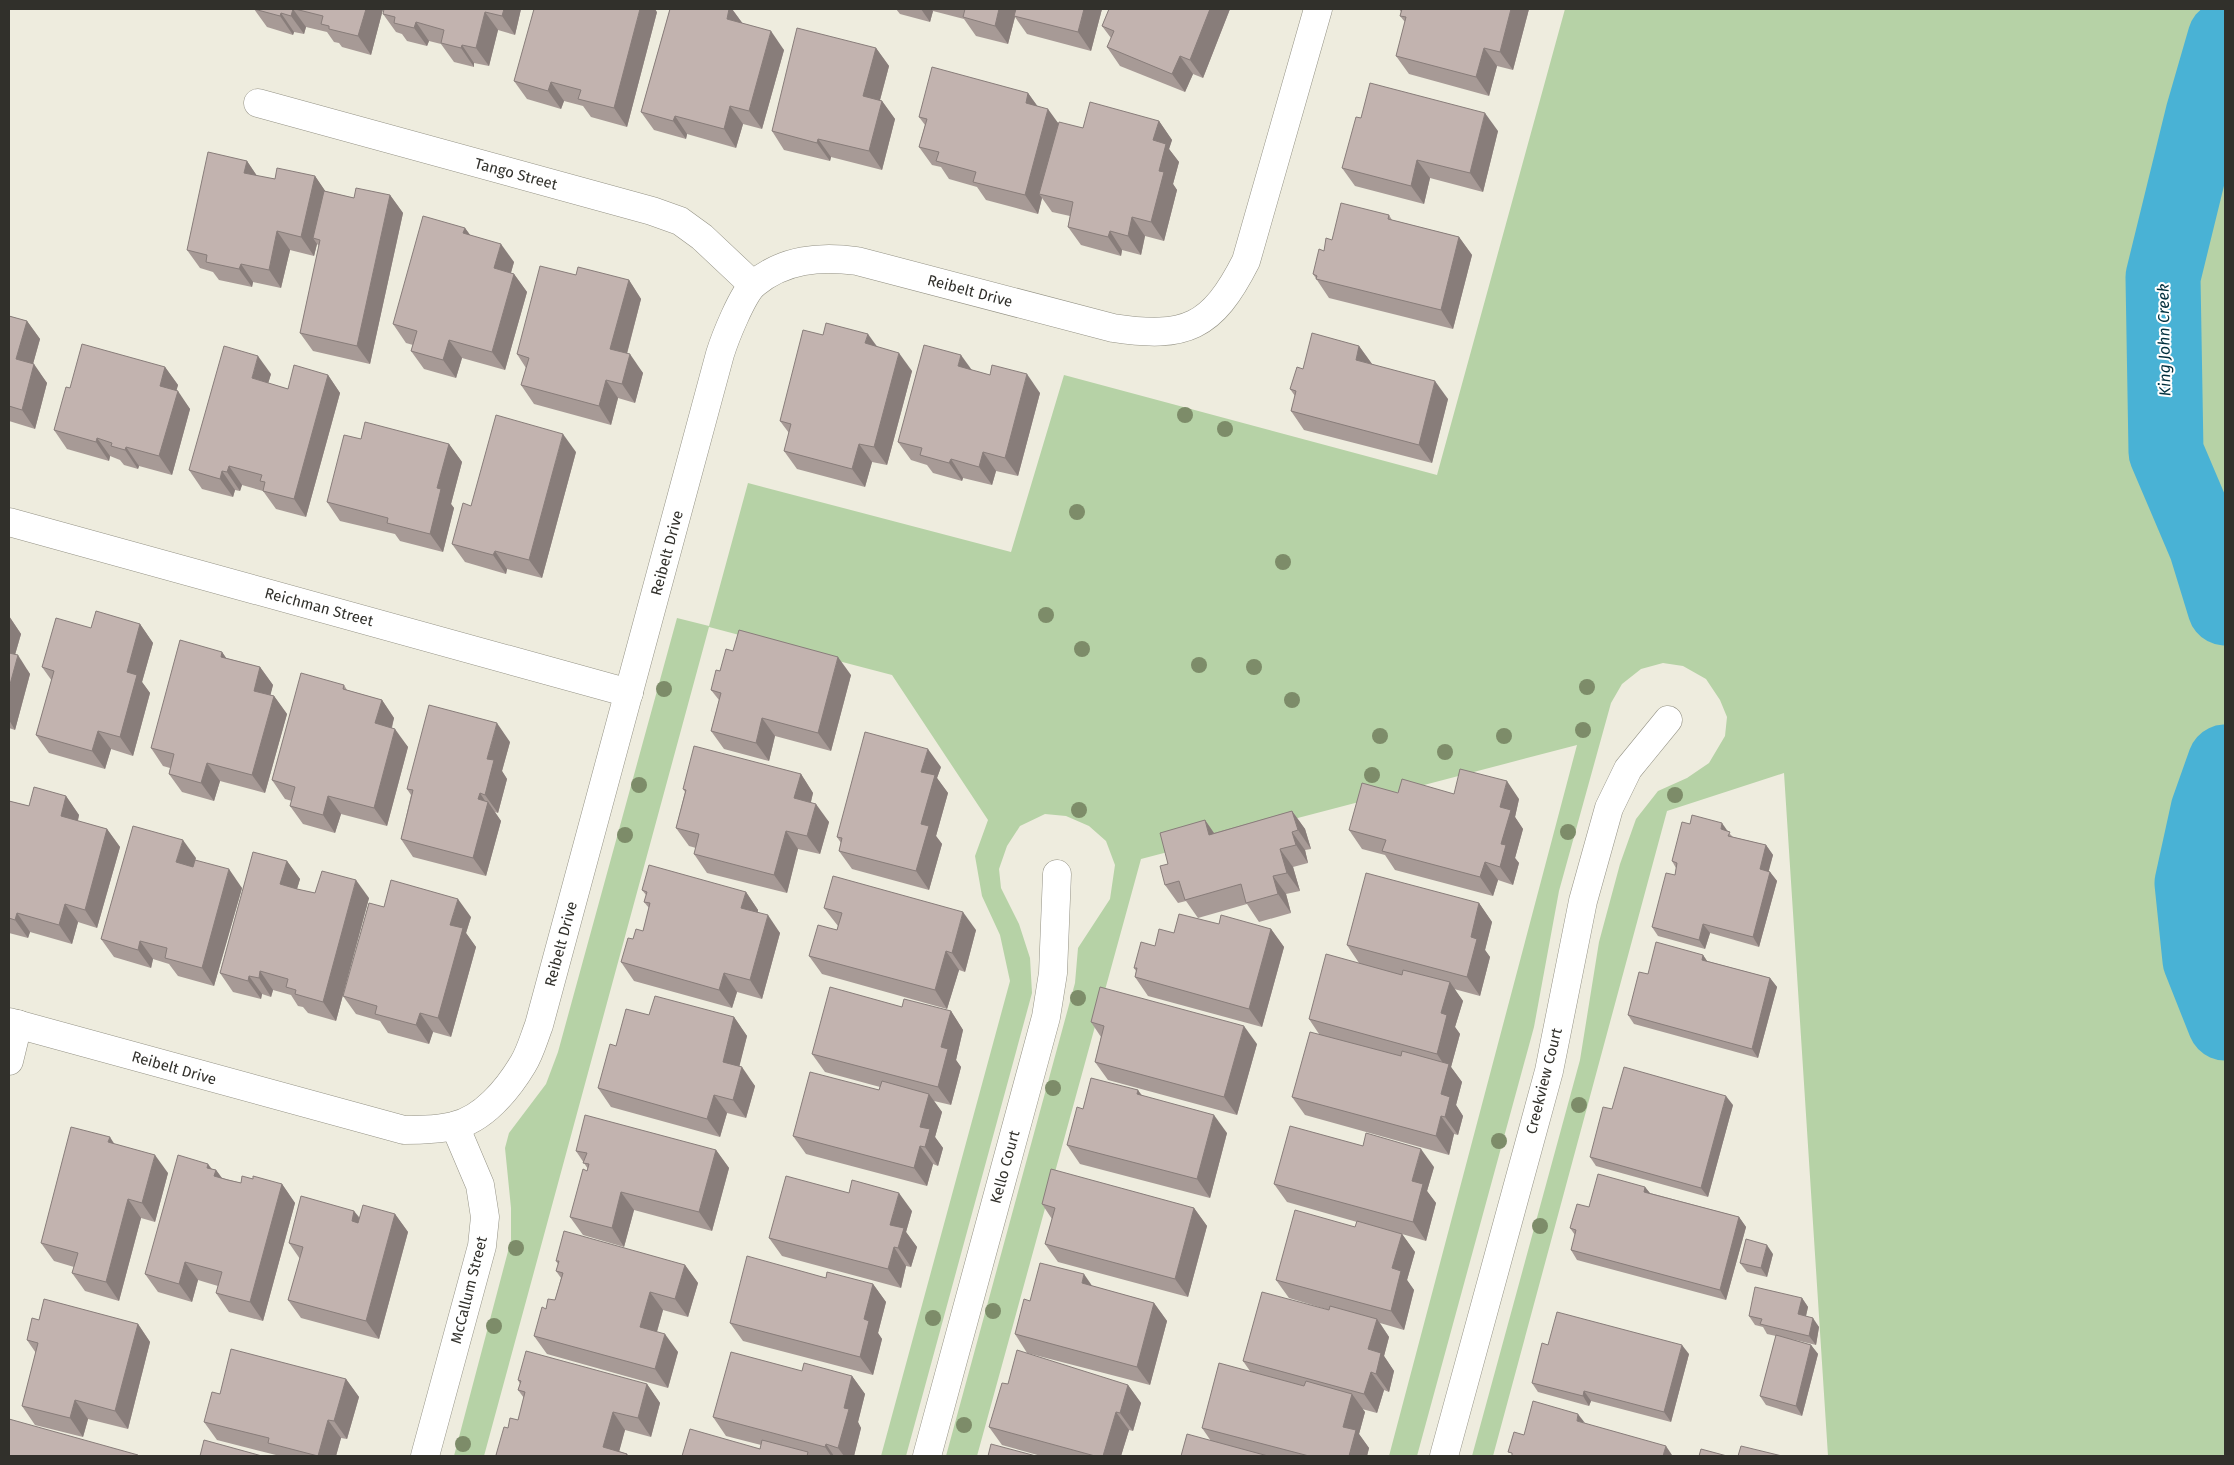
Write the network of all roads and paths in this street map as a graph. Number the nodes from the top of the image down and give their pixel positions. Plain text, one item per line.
1 (1318, 9) edge
2 (258, 103) dead end
3 (753, 285) junction
4 (9, 522) edge
5 (629, 693) junction
6 (1668, 720) dead end
7 (1058, 874) dead end
8 (13, 1023) edge
9 (9, 1061) edge
10 (455, 1126) junction
11 (425, 1456) edge
12 (927, 1456) edge
13 (1444, 1456) edge

1 - 3 street, Reibelt Drive
2 - 3 street, Tango Street
3 - 5 street, Reibelt Drive
4 - 5 street, Reichman Street
5 - 10 street, Reibelt Drive
6 - 13 street, Creekview Court
7 - 12 street, Kello Court
8 - 9 street
8 - 10 street, Reibelt Drive
10 - 11 street, McCallum Street

